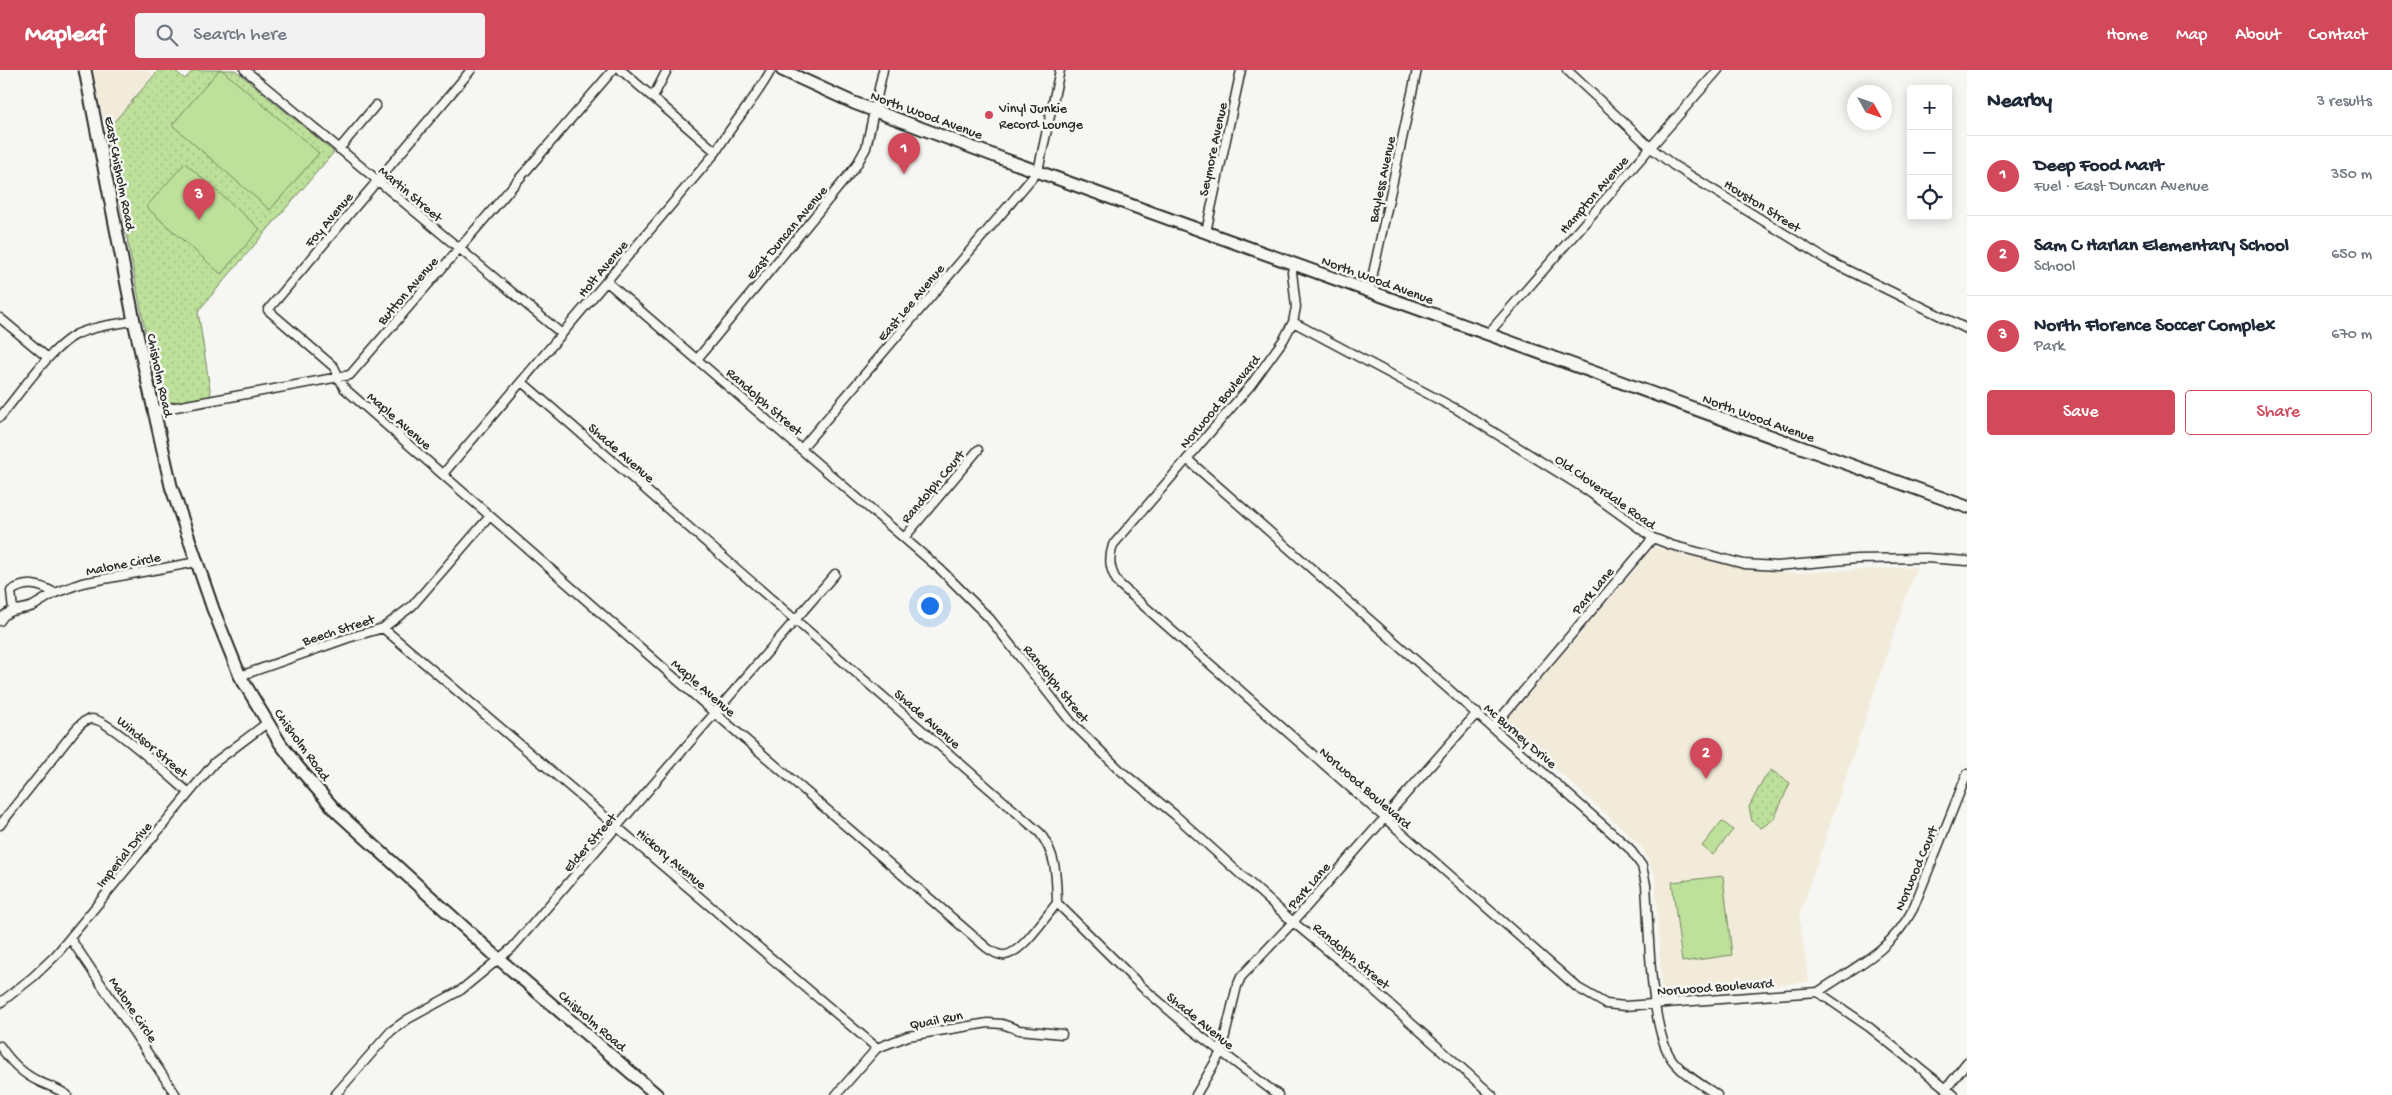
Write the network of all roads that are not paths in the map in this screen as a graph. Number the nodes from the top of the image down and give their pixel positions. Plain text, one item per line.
1 (85, 70) edge
2 (471, 70) edge
3 (612, 70) edge
4 (621, 70) edge
5 (667, 70) edge
6 (771, 70) edge
7 (782, 70) edge
8 (882, 70) edge
9 (1060, 70) edge
10 (1241, 70) edge
11 (1418, 70) edge
12 (1567, 70) edge
13 (1718, 70) edge
14 (248, 71) edge
15 (653, 97) junction
16 (376, 105) dead end
17 (875, 111) junction
18 (1650, 147) junction
19 (339, 149) junction
20 (716, 152) junction
21 (1038, 171) junction
22 (376, 180) junction
23 (1206, 232) junction
24 (459, 250) junction
25 (1294, 264) junction
26 (607, 282) junction
27 (127, 283) joint
28 (1370, 292) junction
29 (0, 318) edge
30 (134, 321) junction
31 (1294, 322) junction
32 (1967, 329) edge
33 (562, 334) junction
34 (1486, 335) junction
35 (48, 358) junction
36 (698, 358) junction
37 (339, 378) junction
38 (522, 382) junction
39 (154, 411) junction
40 (0, 416) edge
41 (801, 449) junction
42 (978, 450) dead end
43 (1187, 459) junction
44 (443, 474) junction
45 (1967, 507) edge
46 (490, 516) junction
47 (904, 538) junction
48 (1652, 538) junction
49 (1967, 561) edge
50 (197, 562) junction
51 (835, 574) dead end
52 (55, 593) junction
53 (13, 610) junction
54 (796, 619) junction
55 (0, 621) edge
56 (383, 628) junction
57 (240, 676) junction
58 (1477, 713) junction
59 (716, 714) junction
60 (267, 723) junction
61 (1493, 727) junction
62 (1967, 774) edge
63 (189, 793) junction
64 (1384, 818) junction
65 (0, 825) edge
66 (617, 828) junction
67 (1057, 902) junction
68 (1293, 922) junction
69 (70, 938) junction
70 (499, 959) junction
71 (1818, 992) junction
72 (0, 1003) edge
73 (1655, 1003) junction
74 (1062, 1034) dead end
75 (0, 1046) edge
76 (877, 1048) junction
77 (1220, 1052) junction
78 (1967, 1062) edge
79 (1946, 1089) junction
80 (67, 1095) edge
81 (176, 1095) edge
82 (334, 1095) edge
83 (657, 1095) edge
84 (836, 1095) edge
85 (1196, 1095) edge
86 (1278, 1095) edge
87 (1492, 1095) edge
88 (1717, 1095) edge
89 (1954, 1095) edge

1 - 27 main road, East Chisholm Road
2 - 22 street, Foy Avenue
3 - 24 street, Button Avenue
4 - 15 street
5 - 15 street
6 - 20 street, Holt Avenue
7 - 17 main road, North Wood Avenue
8 - 17 street, East Duncan Avenue
9 - 21 street
10 - 23 street, Seymore Avenue
11 - 28 street, Bayless Avenue
12 - 18 street, Houston Street
13 - 18 street, Hampton Avenue
14 - 19 street, Martin Street
15 - 20 street
16 - 19 street
17 - 21 main road, North Wood Avenue
17 - 36 street, East Duncan Avenue
18 - 32 street, Houston Street
18 - 34 street, Hampton Avenue
19 - 22 street, Martin Street
20 - 26 street, Holt Avenue
21 - 23 main road, North Wood Avenue
21 - 41 street, East Lee Avenue
22 - 24 street, Martin Street
22 - 37 street, Foy Avenue
23 - 25 main road, North Wood Avenue
24 - 33 street, Martin Street
24 - 37 street, Button Avenue
25 - 28 main road, North Wood Avenue
25 - 31 street
26 - 33 street, Holt Avenue
26 - 36 street, Randolph Street
27 - 30 main road, Chisholm Road
28 - 34 main road, North Wood Avenue
29 - 35 street
30 - 35 street
30 - 39 main road, Chisholm Road
31 - 43 street, Norwood Boulevard
31 - 48 street, Old Cloverdale Road
33 - 38 street, Holt Avenue
34 - 45 main road, North Wood Avenue
35 - 40 street
36 - 41 street, Randolph Street
37 - 39 street, Button Avenue
37 - 44 street, Maple Avenue
38 - 44 street, Holt Avenue
38 - 54 street, Shade Avenue
39 - 50 main road, Chisholm Road
41 - 47 street, Randolph Street
42 - 47 street, Randolph Court
43 - 58 street, Mc Burney Drive
43 - 64 street, Norwood Boulevard
44 - 46 street, Maple Avenue
46 - 56 street, Beech Street
46 - 59 street, Maple Avenue
47 - 68 street, Randolph Street
48 - 49 street, Old Cloverdale Road
48 - 61 street, Park Lane
50 - 52 street, Malone Circle
50 - 57 main road, Chisholm Road
51 - 54 street, Elder Street
52 - 53 street, Malone Circle
52 - 53 street
53 - 55 street, Malone Circle
54 - 59 street, Elder Street
54 - 67 street, Shade Avenue
56 - 57 street, Beech Street
56 - 66 street, Hickory Avenue
57 - 60 main road, Chisholm Road
58 - 61 street, Mc Burney Drive
58 - 64 street, Park Lane
59 - 66 street, Elder Street
59 - 67 street, Maple Avenue
60 - 63 street, Imperial Drive
60 - 70 main road, Chisholm Road
61 - 73 street, Mc Burney Drive
62 - 71 street, Norwood Court
63 - 65 street, Windsor Street
63 - 69 street, Imperial Drive
64 - 68 street, Park Lane
64 - 73 street, Norwood Boulevard
66 - 70 street, Elder Street
66 - 76 street, Hickory Avenue
67 - 77 street, Shade Avenue
68 - 77 street, Park Lane
68 - 87 street, Randolph Street
69 - 72 street, Imperial Drive
69 - 81 street, Malone Circle
70 - 82 street, Elder Street
70 - 83 main road, Chisholm Road
71 - 73 street, Norwood Boulevard
71 - 79 street
73 - 88 street, Mc Burney Drive
74 - 76 street, Quail Run
75 - 80 street
76 - 84 street, Quail Run
77 - 85 street, Park Lane
77 - 86 street, Shade Avenue
78 - 79 street
79 - 89 street

